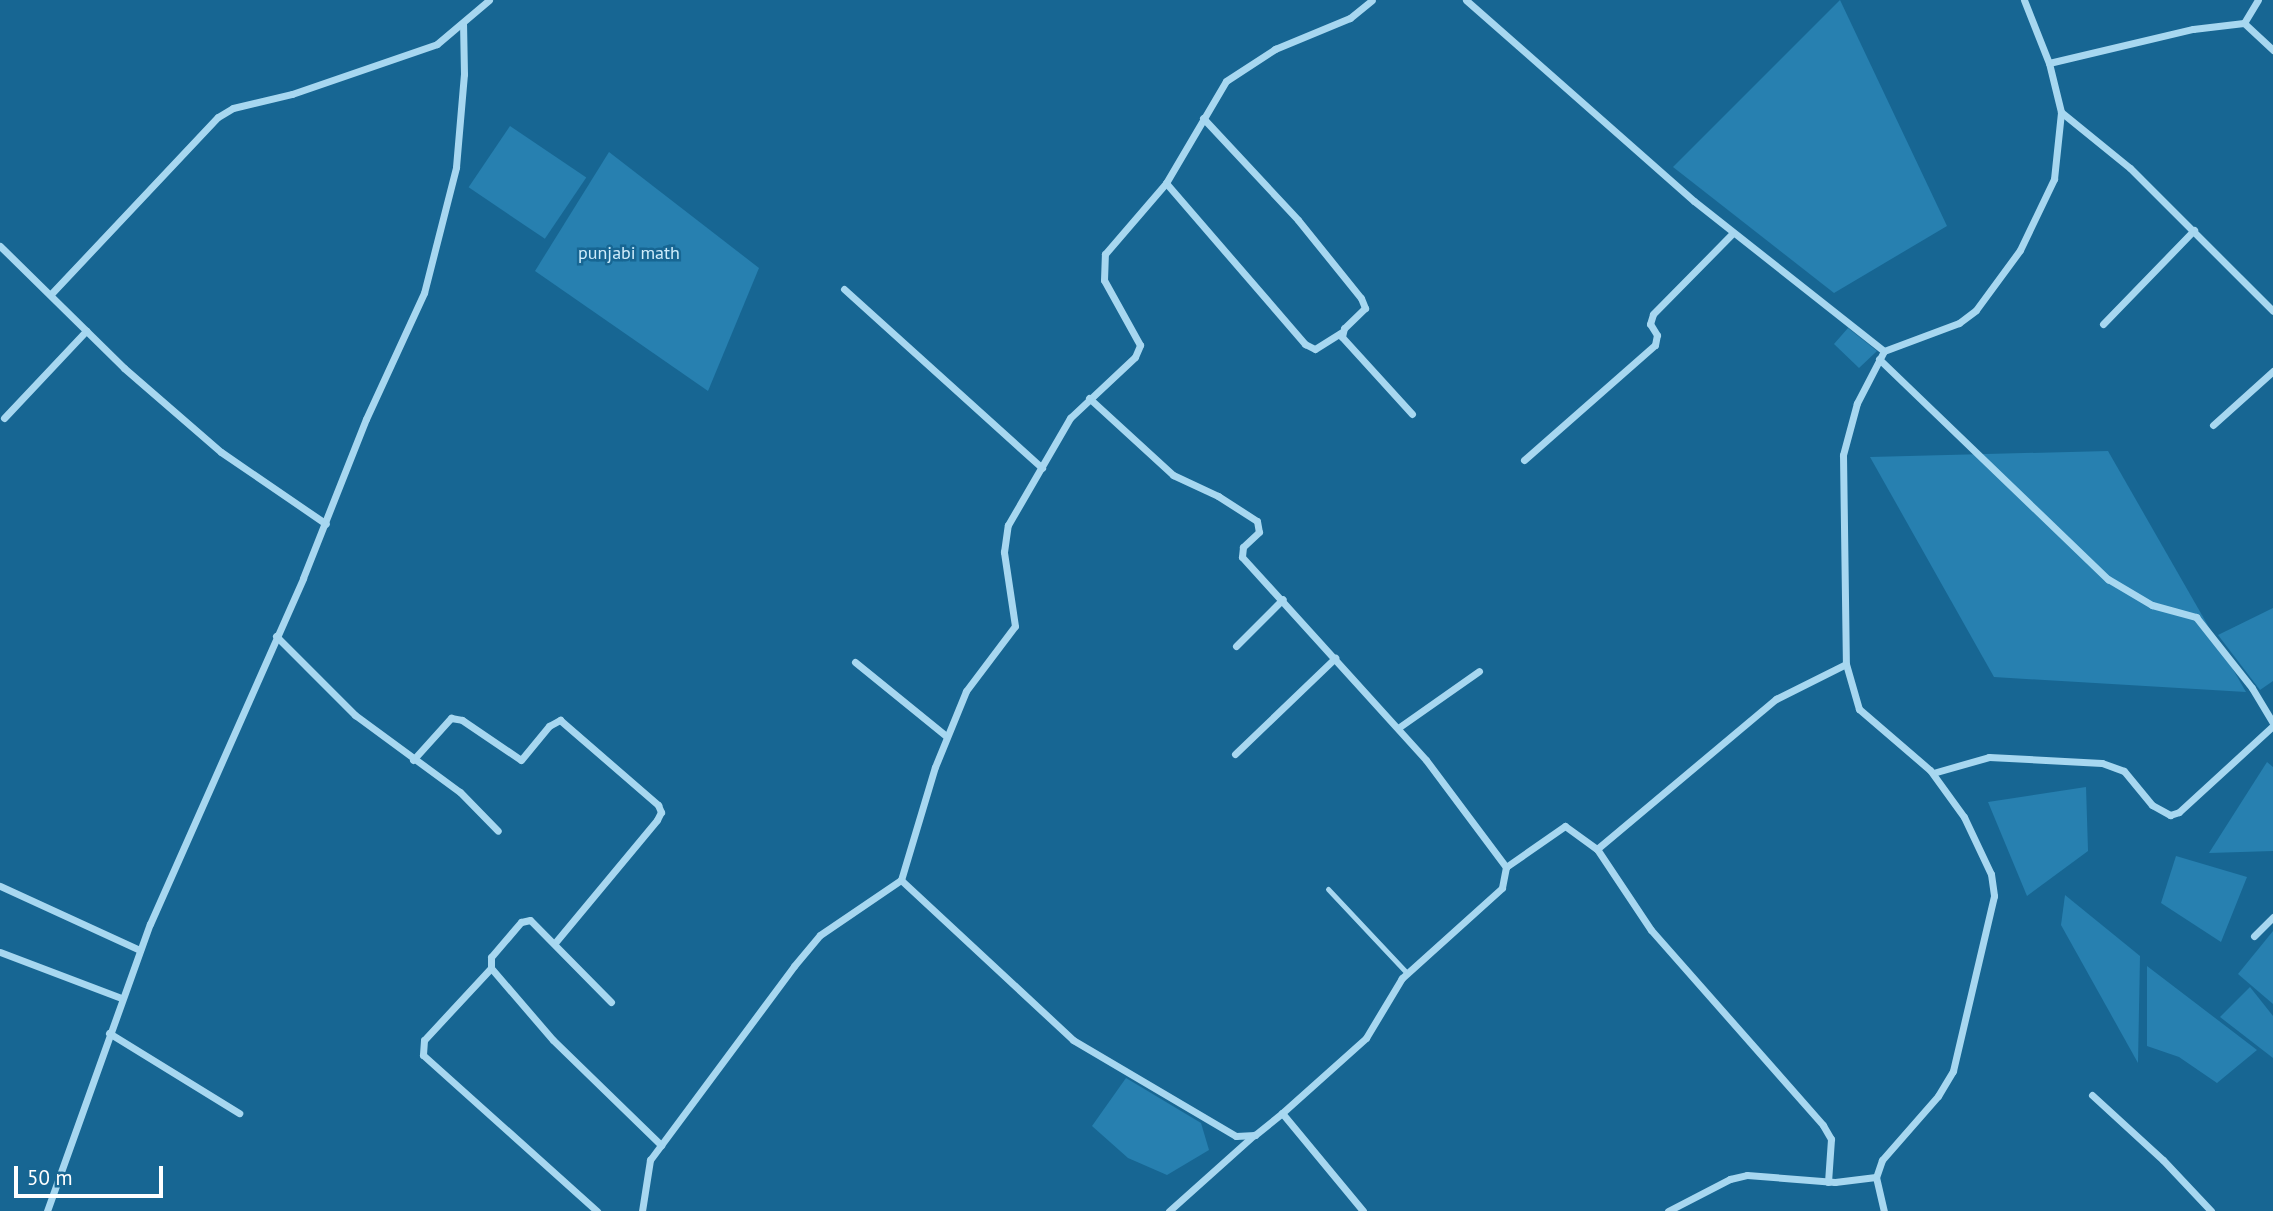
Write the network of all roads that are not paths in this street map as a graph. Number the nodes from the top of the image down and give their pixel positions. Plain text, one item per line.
1 (489, 0) edge
2 (1372, 0) edge
3 (1466, 0) edge
4 (2024, 0) edge
5 (2258, 0) edge
6 (2244, 23) junction
7 (463, 24) junction
8 (2273, 50) edge
9 (2049, 64) junction
10 (2061, 112) junction
11 (1203, 118) junction
12 (1166, 183) junction
13 (2194, 230) junction
14 (1733, 233) junction
15 (0, 246) edge
16 (844, 289) dead end
17 (51, 294) junction
18 (2273, 311) edge
19 (2103, 324) dead end
20 (86, 331) junction
21 (1341, 333) junction
22 (1884, 351) junction
23 (1880, 359) junction
24 (2273, 371) edge
25 (1089, 398) junction
26 (1412, 414) dead end
27 (4, 418) dead end
28 (2213, 425) dead end
29 (1524, 460) dead end
30 (1042, 468) junction
31 (326, 524) junction
32 (1283, 600) junction
33 (276, 636) junction
34 (1236, 646) dead end
35 (1335, 658) junction
36 (855, 662) dead end
37 (1846, 664) junction
38 (1479, 671) dead end
39 (2273, 725) edge
40 (1398, 728) junction
41 (946, 736) junction
42 (1235, 754) dead end
43 (413, 760) junction
44 (1933, 773) junction
45 (498, 831) dead end
46 (1597, 849) junction
47 (1506, 867) junction
48 (901, 880) junction
49 (0, 886) edge
50 (1328, 889) dead end
51 (2273, 917) edge
52 (2254, 936) dead end
53 (555, 943) junction
54 (140, 950) junction
55 (0, 953) edge
56 (491, 968) junction
57 (1407, 973) junction
58 (121, 998) junction
59 (611, 1002) dead end
60 (108, 1033) junction
61 (2092, 1095) dead end
62 (239, 1113) dead end
63 (1282, 1113) junction
64 (1255, 1135) junction
65 (661, 1145) junction
66 (1876, 1177) junction
67 (1828, 1182) junction
68 (47, 1211) edge
69 (597, 1211) edge
70 (642, 1211) edge
71 (1169, 1211) edge
72 (1363, 1211) edge
73 (1668, 1211) edge
74 (1884, 1211) edge
75 (2211, 1211) edge

1 - 7 street
2 - 11 street
3 - 14 street
4 - 9 street
5 - 6 street
6 - 8 street
6 - 9 street
7 - 17 street
7 - 31 street
9 - 10 street
10 - 13 street
10 - 22 street
11 - 12 street
11 - 21 street
12 - 21 street
12 - 25 street
13 - 18 street
13 - 19 street
14 - 22 street
14 - 29 street
15 - 17 street
16 - 30 street
17 - 20 street
20 - 27 street
20 - 31 street
21 - 26 street
22 - 23 street
23 - 37 street
23 - 39 street
24 - 28 street
25 - 30 street
25 - 32 street
30 - 41 street
31 - 33 street
32 - 34 street
32 - 35 street
33 - 43 street
33 - 54 street
35 - 40 street
35 - 42 street
36 - 41 street
37 - 44 street
37 - 46 street
38 - 40 street
39 - 44 street
40 - 47 street
41 - 48 street
43 - 45 street
43 - 53 street
44 - 66 street
46 - 47 street
46 - 67 street
47 - 57 street
48 - 64 street
48 - 65 street
49 - 54 street
50 - 57 lane
51 - 52 street
53 - 56 street
53 - 59 street
54 - 58 street
55 - 58 street
56 - 65 street
56 - 69 street
57 - 63 street
58 - 60 street
60 - 62 street
60 - 68 street
61 - 75 street
63 - 64 street
63 - 72 street
64 - 71 street
65 - 70 street
66 - 67 street
66 - 74 street
67 - 73 street

